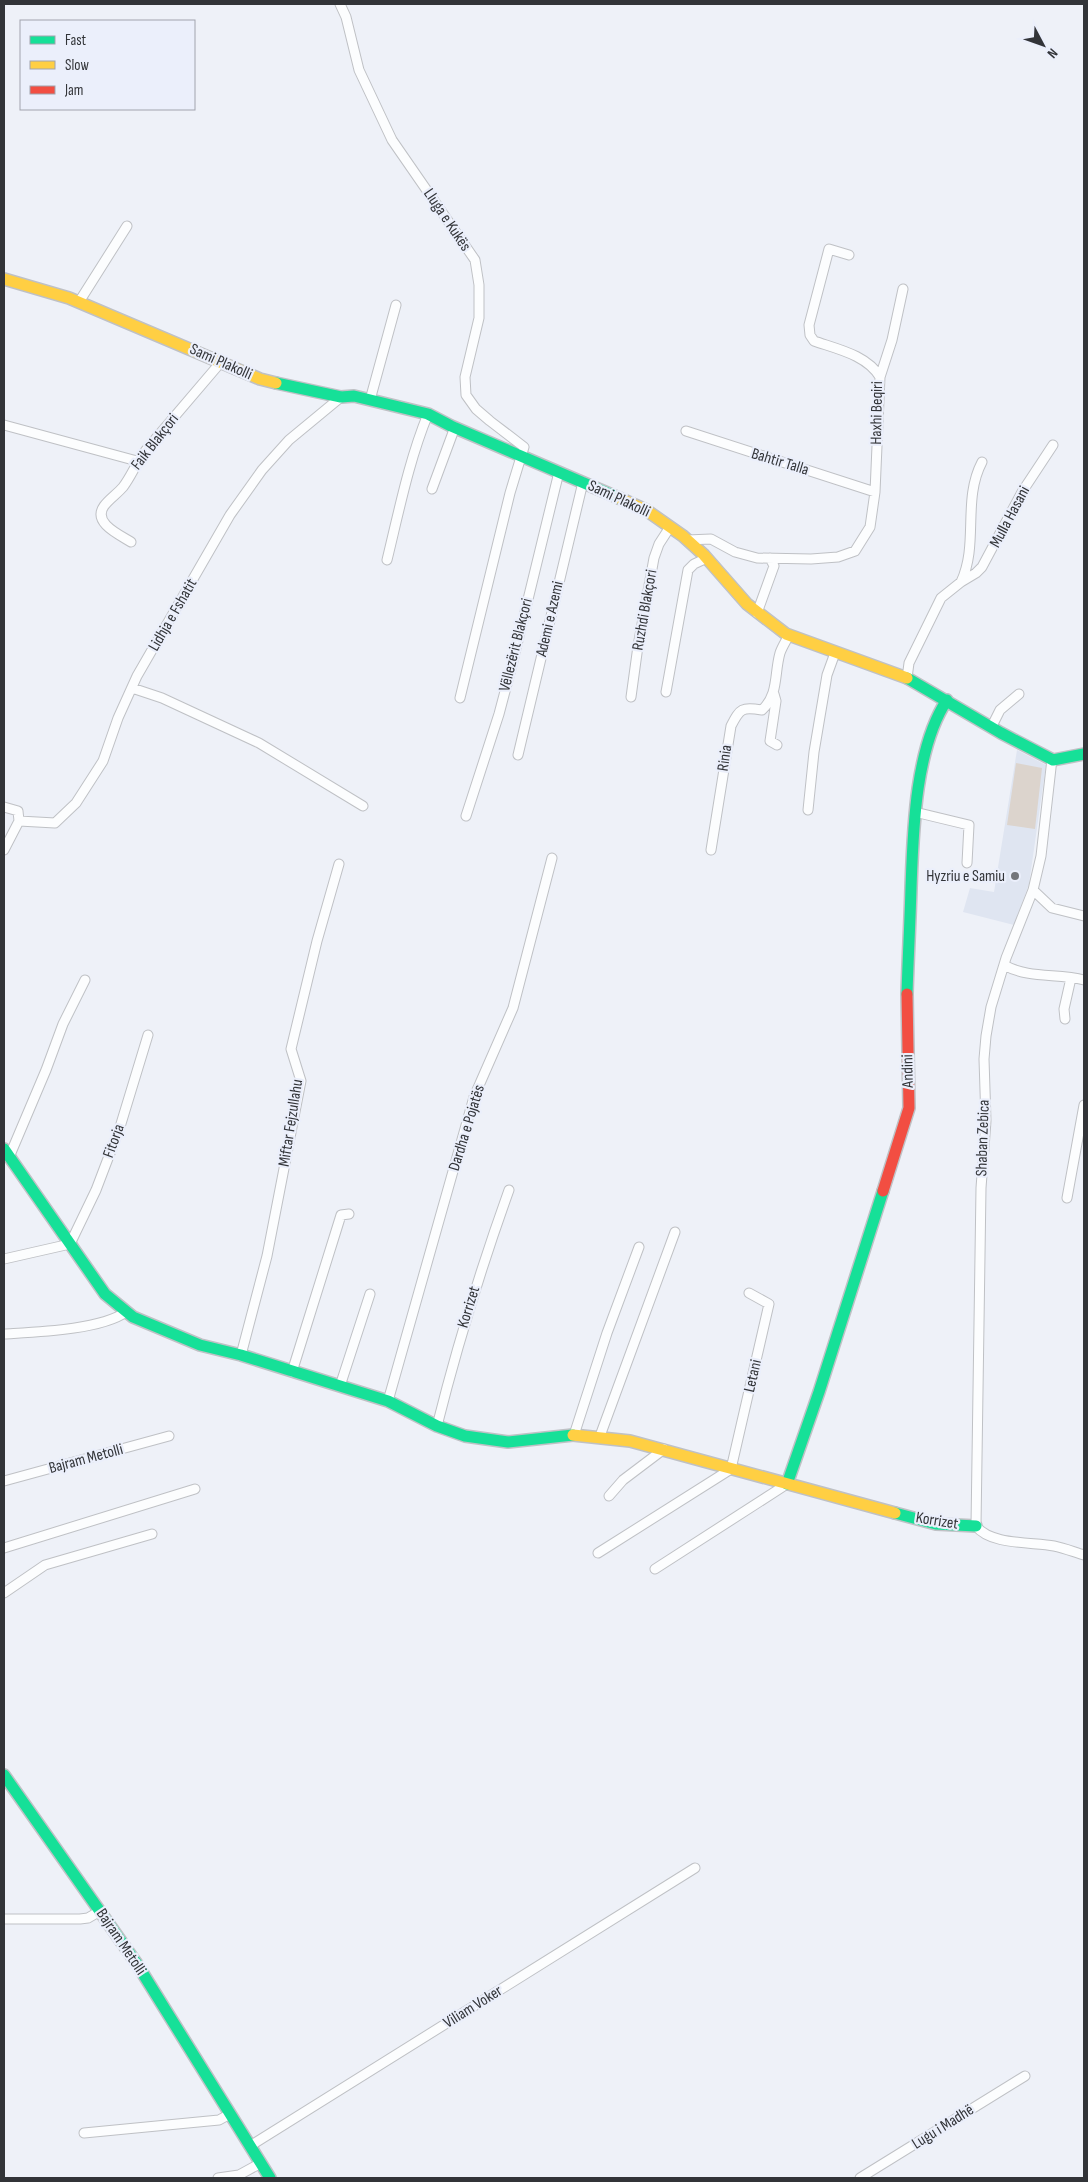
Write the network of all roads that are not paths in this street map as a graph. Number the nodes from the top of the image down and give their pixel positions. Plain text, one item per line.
1 (340, 4) edge
2 (127, 226) dead end
3 (849, 255) dead end
4 (4, 279) edge
5 (903, 289) dead end
6 (79, 302) junction
7 (396, 305) dead end
8 (220, 362) junction
9 (880, 377) junction
10 (341, 397) junction
11 (370, 400) junction
12 (428, 414) junction
13 (4, 425) edge
14 (455, 427) junction
15 (686, 431) dead end
16 (1053, 445) dead end
17 (521, 456) junction
18 (137, 461) junction
19 (982, 462) dead end
20 (558, 472) junction
21 (584, 482) junction
22 (432, 489) dead end
23 (875, 492) junction
24 (670, 527) junction
25 (687, 540) junction
26 (131, 542) dead end
27 (706, 558) junction
28 (770, 558) junction
29 (387, 560) dead end
30 (961, 582) junction
31 (757, 613) junction
32 (788, 635) junction
33 (835, 653) junction
34 (907, 678) junction
35 (132, 688) junction
36 (666, 692) dead end
37 (774, 694) junction
38 (1019, 694) dead end
39 (631, 697) dead end
40 (460, 698) dead end
41 (948, 700) junction
42 (992, 726) junction
43 (778, 745) dead end
44 (1084, 754) edge
45 (518, 755) dead end
46 (1052, 759) junction
47 (363, 806) dead end
48 (4, 807) edge
49 (808, 810) dead end
50 (915, 812) junction
51 (466, 816) dead end
52 (19, 821) junction
53 (4, 847) edge
54 (711, 850) dead end
55 (552, 858) dead end
56 (967, 863) dead end
57 (339, 864) dead end
58 (1033, 890) junction
59 (1084, 916) edge
60 (1004, 966) junction
61 (1071, 978) junction
62 (85, 980) dead end
63 (1084, 980) edge
64 (1065, 1019) dead end
65 (148, 1035) dead end
66 (1084, 1106) edge
67 (5, 1151) edge
68 (509, 1190) dead end
69 (1067, 1198) dead end
70 (349, 1214) dead end
71 (675, 1232) dead end
72 (70, 1244) junction
73 (639, 1246) dead end
74 (4, 1259) edge
75 (749, 1293) dead end
76 (370, 1294) dead end
77 (126, 1312) junction
78 (4, 1334) edge
79 (241, 1355) junction
80 (292, 1372) junction
81 (340, 1386) junction
82 (388, 1401) junction
83 (437, 1426) junction
84 (574, 1435) junction
85 (169, 1436) dead end
86 (600, 1436) junction
87 (664, 1450) junction
88 (730, 1469) junction
89 (4, 1482) edge
90 (787, 1484) junction
91 (195, 1489) dead end
92 (610, 1496) dead end
93 (976, 1526) junction
94 (152, 1534) dead end
95 (4, 1548) edge
96 (598, 1553) dead end
97 (1084, 1556) edge
98 (655, 1569) dead end
99 (4, 1593) edge
100 (4, 1775) edge
101 (696, 1868) dead end
102 (100, 1911) junction
103 (4, 1919) edge
104 (1025, 2076) dead end
105 (230, 2114) junction
106 (84, 2133) dead end
107 (250, 2146) junction
108 (261, 2163) junction
109 (218, 2178) edge
110 (270, 2178) edge
111 (860, 2178) edge

1 - 17 street, Lluga e Kukës
2 - 6 street
3 - 9 street, Haxhi Beqiri
4 - 6 street, Sami Plakolli
5 - 9 street
6 - 8 street, Sami Plakolli
7 - 11 street
8 - 10 street, Sami Plakolli
8 - 18 street, Faik Blakçori
9 - 23 street, Haxhi Beqiri
10 - 11 street, Sami Plakolli
10 - 35 street, Lidhja e Fshatit
11 - 12 street, Sami Plakolli
12 - 14 street, Sami Plakolli
12 - 29 street
13 - 18 street
14 - 17 street, Sami Plakolli
14 - 22 street
15 - 23 street, Bahtir Talla
16 - 30 street, Mulla Hasani
17 - 20 street, Sami Plakolli
17 - 40 street
18 - 26 street, Faik Blakçori
19 - 30 street, Mulla Hasani
20 - 21 street, Sami Plakolli
20 - 51 street, Vëllezërit Blakçori
21 - 24 street, Sami Plakolli
21 - 45 street, Ademi e Azemi
23 - 28 street, Haxhi Beqiri
24 - 25 street, Sami Plakolli
24 - 39 street, Ruzhdi Blakçori
25 - 27 street, Sami Plakolli
25 - 28 street, Haxhi Beqiri
27 - 31 street, Sami Plakolli
27 - 36 street
28 - 31 street
30 - 34 street, Mulla Hasani
31 - 32 street, Sami Plakolli
32 - 33 street, Sami Plakolli
32 - 37 street
33 - 34 street, Sami Plakolli
33 - 49 street
34 - 41 street, Sami Plakolli
35 - 47 street
35 - 52 street, Lidhja e Fshatit
37 - 43 street
37 - 54 street, Rinia
38 - 42 street
41 - 42 street, Sami Plakolli
41 - 50 street, Andini
42 - 46 street, Sami Plakolli
44 - 46 street
46 - 58 street, Shaban Zebica
48 - 52 street
50 - 56 street
50 - 90 street, Andini
52 - 53 street
55 - 82 street, Dardha e Pojatës
57 - 79 street, Miftar Fejzullahu
58 - 59 street
58 - 60 street, Shaban Zebica
60 - 61 street
60 - 93 street, Shaban Zebica
61 - 63 street
61 - 64 street
62 - 67 street
65 - 72 street, Fitorja
66 - 69 street
67 - 72 street
68 - 83 street, Korrizet
70 - 80 street
71 - 86 street
72 - 74 street
72 - 77 street
73 - 84 street
75 - 88 street, Letani
76 - 81 street
77 - 78 street
77 - 79 street
79 - 80 street
80 - 81 street
81 - 82 street
82 - 83 street, Korrizet
83 - 84 street, Korrizet
84 - 86 street, Korrizet
85 - 89 street, Bajram Metolli
86 - 87 street, Korrizet
87 - 88 street, Korrizet
87 - 92 street
88 - 90 street, Korrizet
88 - 96 street
90 - 93 street, Korrizet
90 - 98 street
91 - 95 street
93 - 97 street, Korrizet
94 - 99 street
100 - 102 street, Bajram Metolli
101 - 107 street, Viliam Voker
102 - 103 street
102 - 105 street, Bajram Metolli
104 - 111 street, Lugu i Madhë
105 - 106 street
105 - 107 street, Bajram Metolli
107 - 108 street, Bajram Metolli
108 - 109 street
108 - 110 street, Bajram Metolli

